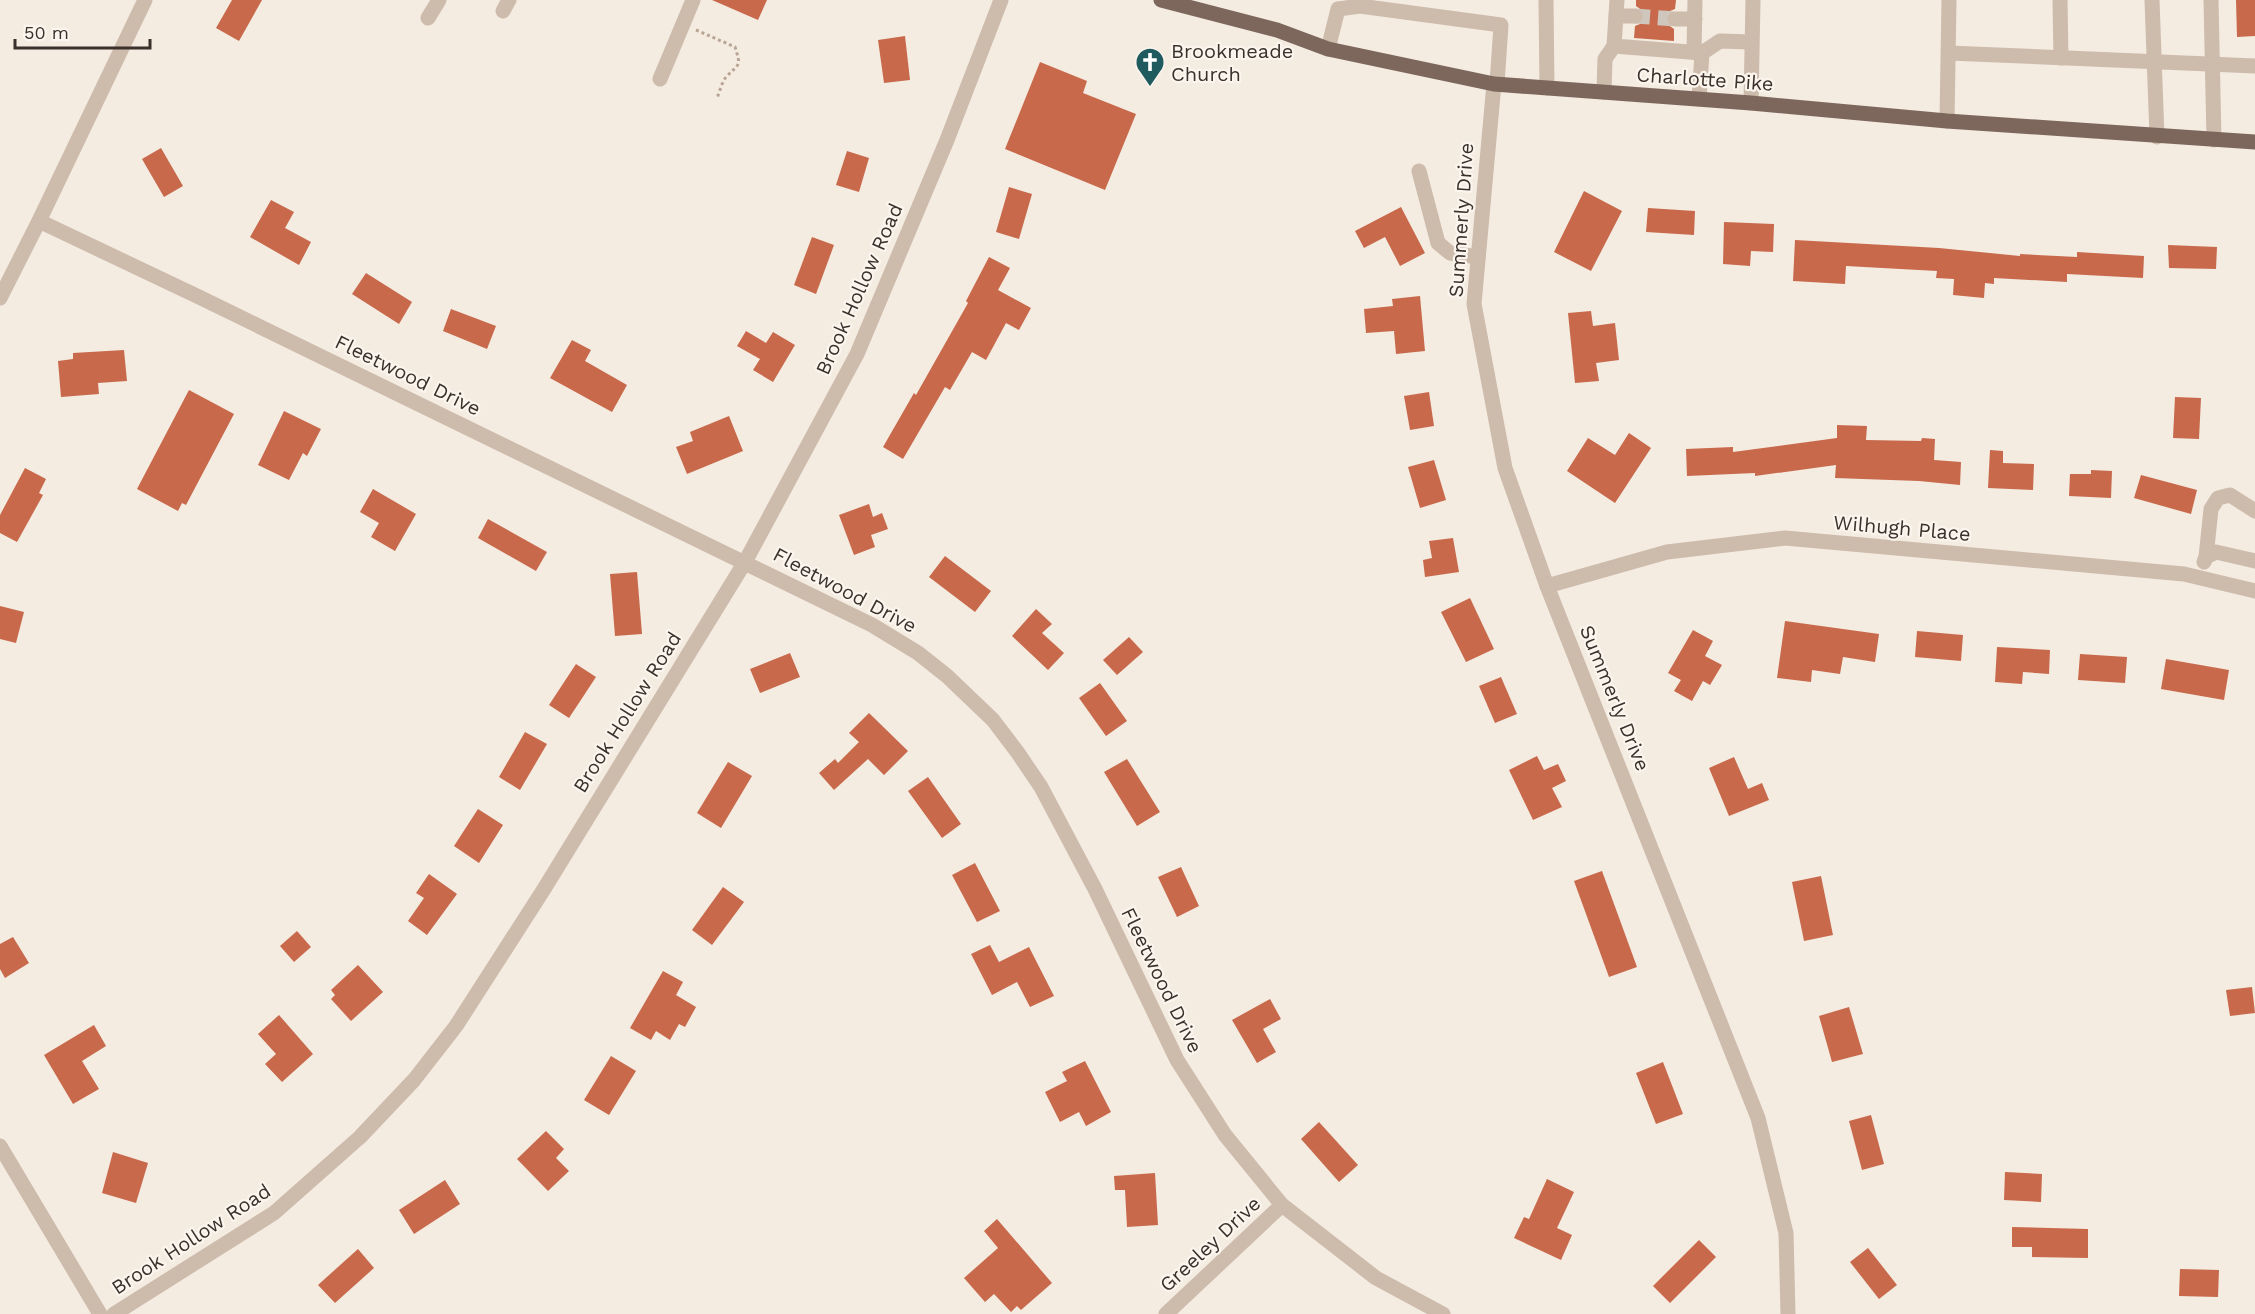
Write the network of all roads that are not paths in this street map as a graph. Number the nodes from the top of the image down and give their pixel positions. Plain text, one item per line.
1 (145, 0) edge
2 (439, 0) edge
3 (693, 0) edge
4 (1001, 0) edge
5 (1161, 0) edge
6 (1546, 0) edge
7 (1695, 0) edge
8 (1753, 0) edge
9 (1949, 0) edge
10 (2061, 0) edge
11 (2152, 0) edge
12 (2211, 0) edge
13 (1616, 8) edge
14 (1635, 16) tunnel mouth
15 (428, 18) dead end
16 (1675, 19) tunnel mouth
17 (1695, 19) junction
18 (1751, 42) junction
19 (1614, 46) junction
20 (1329, 49) junction
21 (1698, 52) junction
22 (1949, 53) junction
23 (2212, 57) junction
24 (2061, 58) junction
25 (2154, 63) junction
26 (2255, 66) edge
27 (660, 79) dead end
28 (1496, 84) junction
29 (1546, 87) junction
30 (1604, 92) junction
31 (1699, 99) junction
32 (1751, 103) junction
33 (1947, 121) junction
34 (2157, 136) junction
35 (2214, 140) junction
36 (2255, 142) edge
37 (1419, 171) dead end
38 (39, 221) junction
39 (1478, 257) junction
40 (0, 298) edge
41 (2255, 511) edge
42 (2206, 557) junction
43 (2255, 561) edge
44 (745, 562) junction
45 (2199, 578) junction
46 (1547, 586) junction
47 (2255, 591) edge
48 (0, 1146) edge
49 (1282, 1205) junction
50 (100, 1314) edge
51 (114, 1314) edge
52 (1166, 1314) edge
53 (1443, 1314) edge
54 (1788, 1314) edge

1 - 38 street
2 - 15 street
3 - 27 street
4 - 44 street, Brook Hollow Road
5 - 20 main road, Charlotte Pike
6 - 29 street
7 - 17 street
8 - 18 street
9 - 22 street
10 - 24 street
11 - 25 street
12 - 23 street
13 - 14 street
13 - 19 street
16 - 17 street
17 - 21 street
18 - 21 street
18 - 32 street
19 - 21 street
19 - 30 street
20 - 28 main road, Charlotte Pike
20 - 28 street, Summerly Drive
21 - 31 street
22 - 24 street
22 - 33 street
23 - 25 street
23 - 26 street
23 - 35 street
24 - 25 street
25 - 34 street
28 - 29 main road, Charlotte Pike
28 - 39 street, Summerly Drive
29 - 30 main road, Charlotte Pike
30 - 31 main road, Charlotte Pike
31 - 32 main road, Charlotte Pike
32 - 33 main road, Charlotte Pike
33 - 34 main road, Charlotte Pike
34 - 35 main road, Charlotte Pike
35 - 36 main road, Charlotte Pike
37 - 39 street
38 - 40 street
38 - 44 street, Fleetwood Drive
39 - 46 street, Summerly Drive
41 - 42 street
42 - 43 street
42 - 45 street
44 - 49 street, Fleetwood Drive
44 - 51 street, Brook Hollow Road
45 - 46 street, Wilhugh Place
45 - 47 street, Wilhugh Place
46 - 54 street, Summerly Drive
48 - 50 street
49 - 52 street, Greeley Drive
49 - 53 street, Fleetwood Drive

